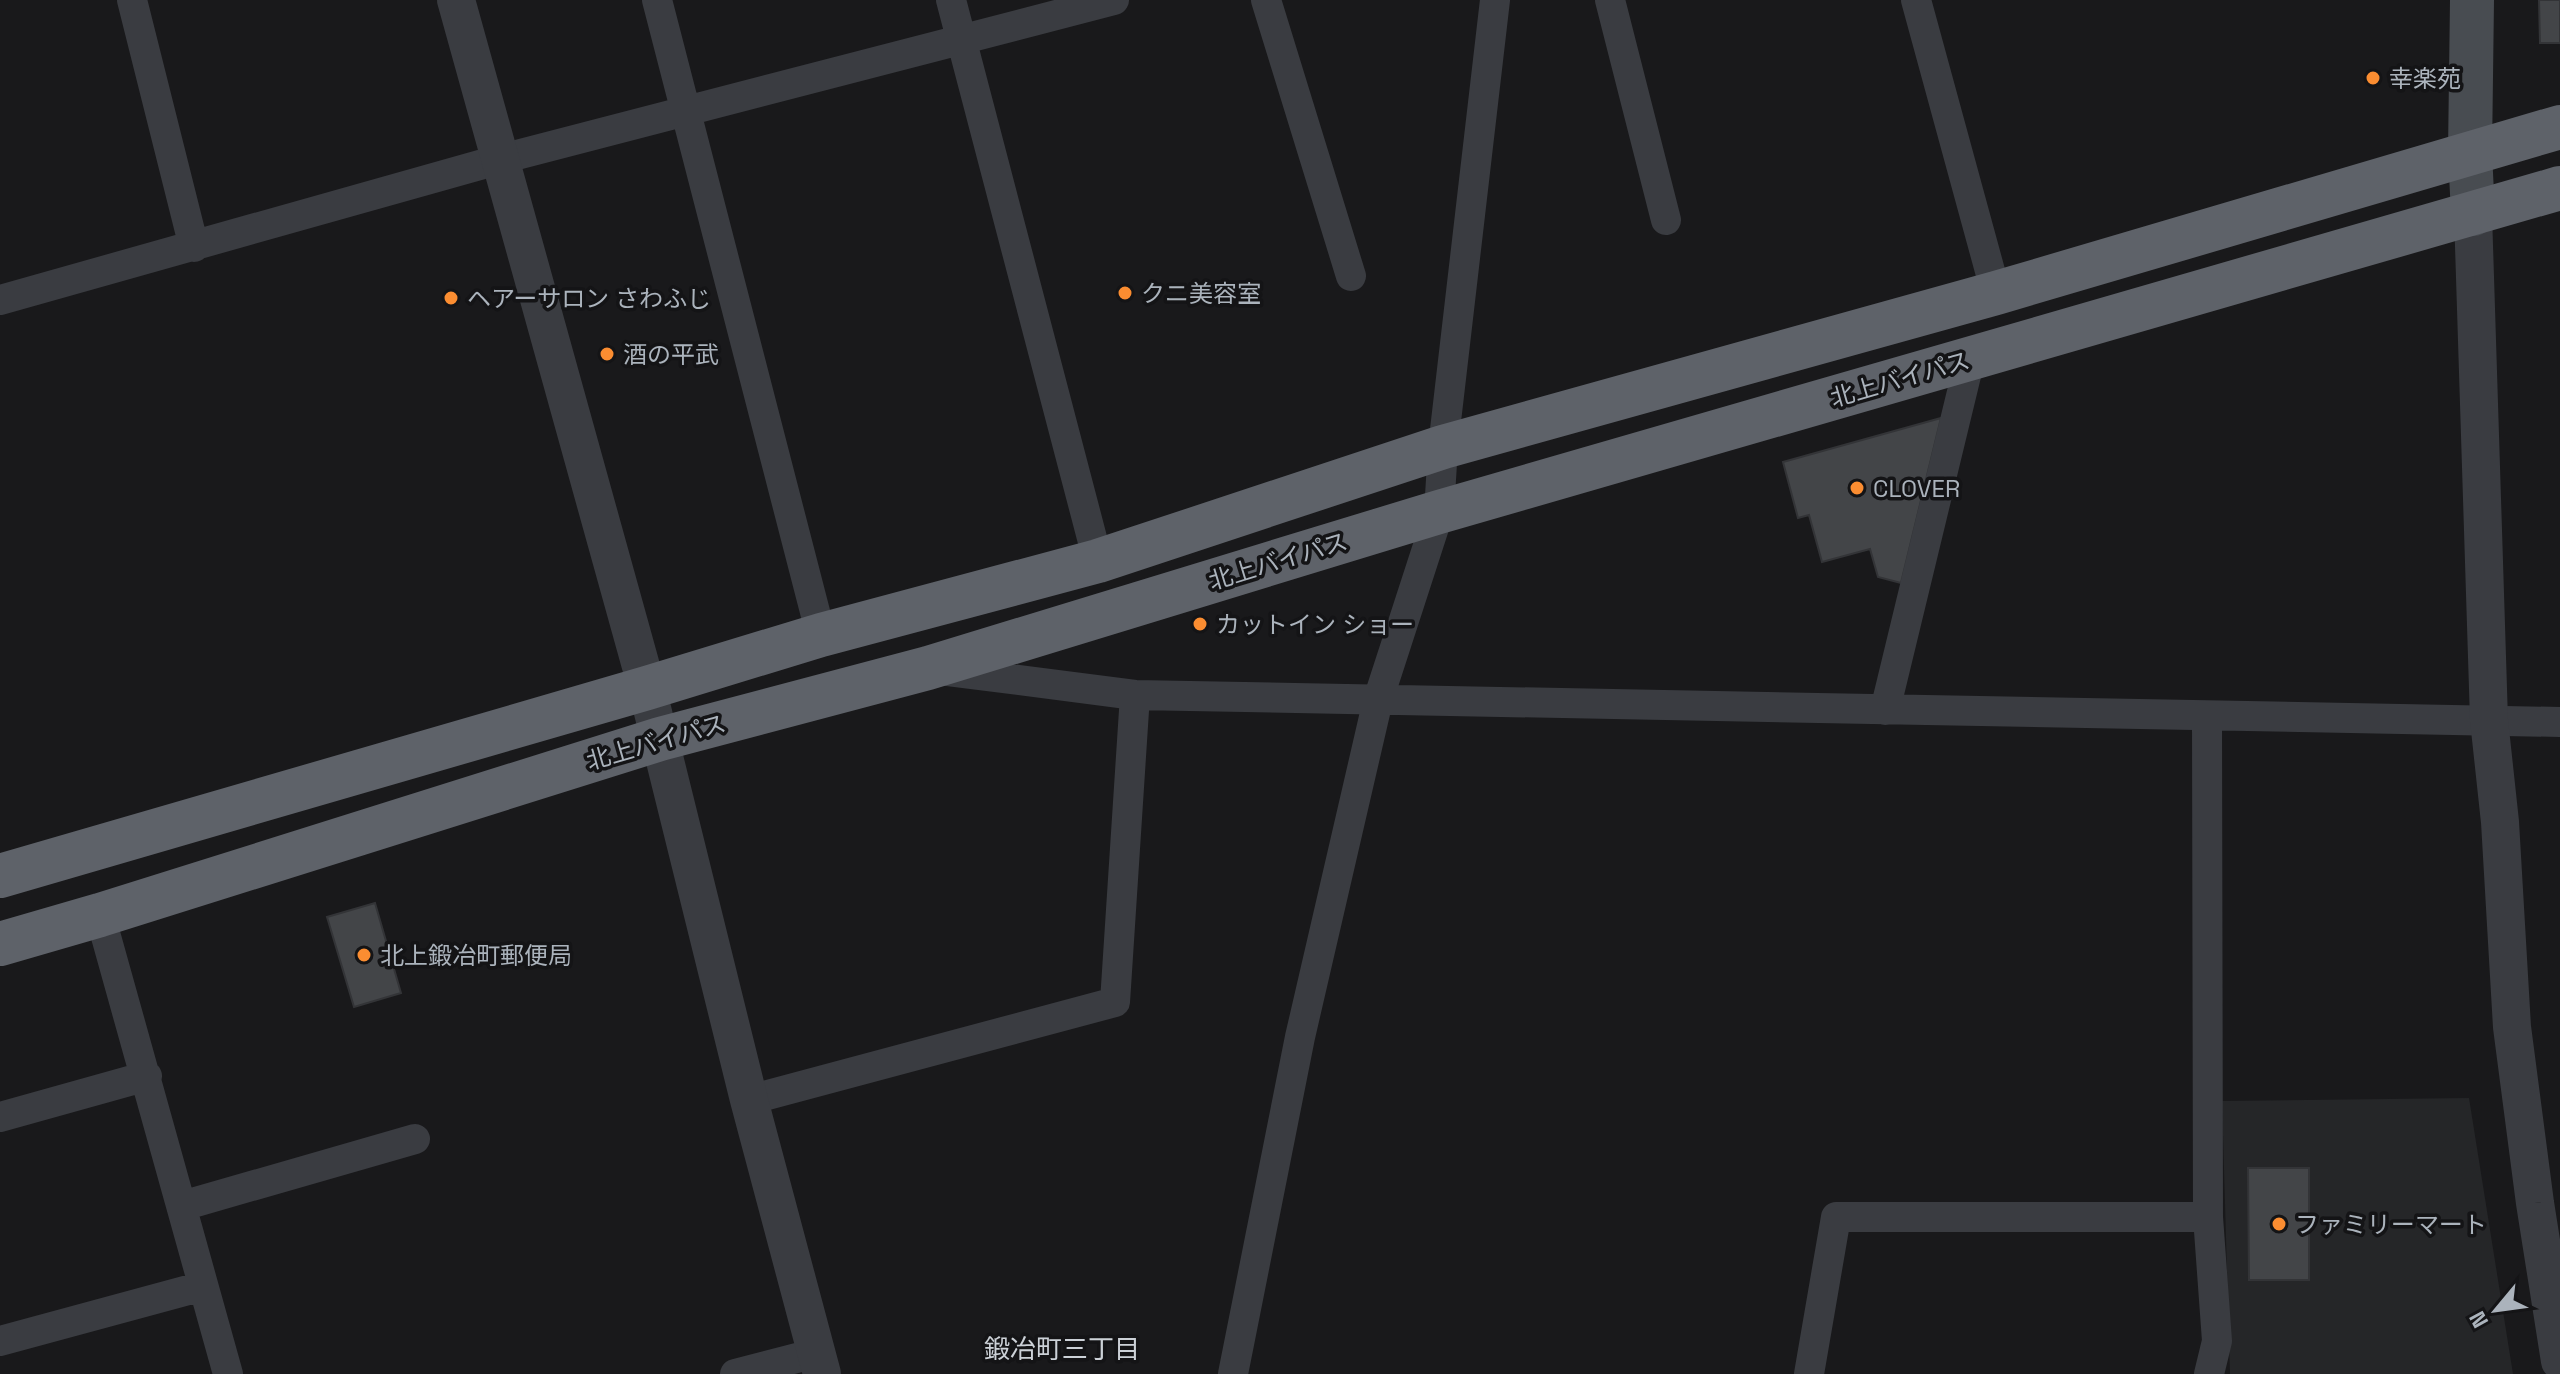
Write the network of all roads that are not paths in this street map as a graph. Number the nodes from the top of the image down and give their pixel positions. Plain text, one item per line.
1 (132, 0) edge
2 (456, 0) edge
3 (657, 0) edge
4 (951, 0) edge
5 (1114, 0) edge
6 (1266, 0) edge
7 (1495, 0) edge
8 (1610, 0) edge
9 (1916, 0) edge
10 (2472, 0) edge
11 (961, 41) junction
12 (684, 110) junction
13 (2560, 127) edge
14 (2470, 153) junction
15 (501, 159) junction
16 (2560, 188) edge
17 (2473, 214) junction
18 (1666, 220) dead end
19 (194, 247) junction
20 (1351, 276) dead end
21 (1996, 293) junction
22 (0, 300) edge
23 (1970, 359) junction
24 (1443, 447) junction
25 (1439, 512) junction
26 (1098, 561) junction
27 (821, 635) junction
28 (928, 668) junction
29 (647, 688) junction
30 (1135, 695) junction
31 (1378, 700) junction
32 (1885, 710) junction
33 (2207, 717) junction
34 (2489, 720) junction
35 (2560, 722) edge
36 (660, 739) junction
37 (0, 876) edge
38 (100, 915) junction
39 (0, 944) edge
40 (147, 1076) junction
41 (749, 1100) junction
42 (0, 1117) edge
43 (415, 1139) dead end
44 (182, 1206) junction
45 (2208, 1217) junction
46 (203, 1286) junction
47 (0, 1341) edge
48 (2560, 1361) edge
49 (819, 1363) edge
50 (228, 1374) edge
51 (735, 1374) edge
52 (1233, 1374) edge
53 (1809, 1374) edge
54 (2209, 1374) edge

1 - 19 street
2 - 15 street
3 - 12 street
4 - 11 street
5 - 11 street
6 - 20 street
7 - 24 street
8 - 18 street
9 - 21 street
10 - 14 main road
11 - 12 street
11 - 26 street
12 - 15 street
12 - 27 street
13 - 14 highway
14 - 17 main road
14 - 21 highway
15 - 19 street
15 - 29 street
16 - 17 highway, 北上バイパス
17 - 23 highway, 北上バイパス
17 - 34 street
19 - 22 street
21 - 24 highway
23 - 25 highway, 北上バイパス
23 - 32 street
24 - 25 street
24 - 26 highway
25 - 28 highway, 北上バイパス
25 - 31 street
26 - 27 highway
27 - 29 highway
28 - 30 street
28 - 36 highway, 北上バイパス
29 - 36 street
29 - 37 highway
30 - 31 street
30 - 41 street
31 - 32 street
31 - 52 street
32 - 33 street
33 - 34 street
33 - 45 street
34 - 35 street
34 - 48 street
36 - 38 highway, 北上バイパス
36 - 41 street
38 - 39 highway, 北上バイパス
38 - 40 street
40 - 42 street
40 - 44 street
41 - 49 street
43 - 44 street
44 - 46 street
45 - 53 street
45 - 54 street
46 - 47 street
46 - 50 street
49 - 51 street

